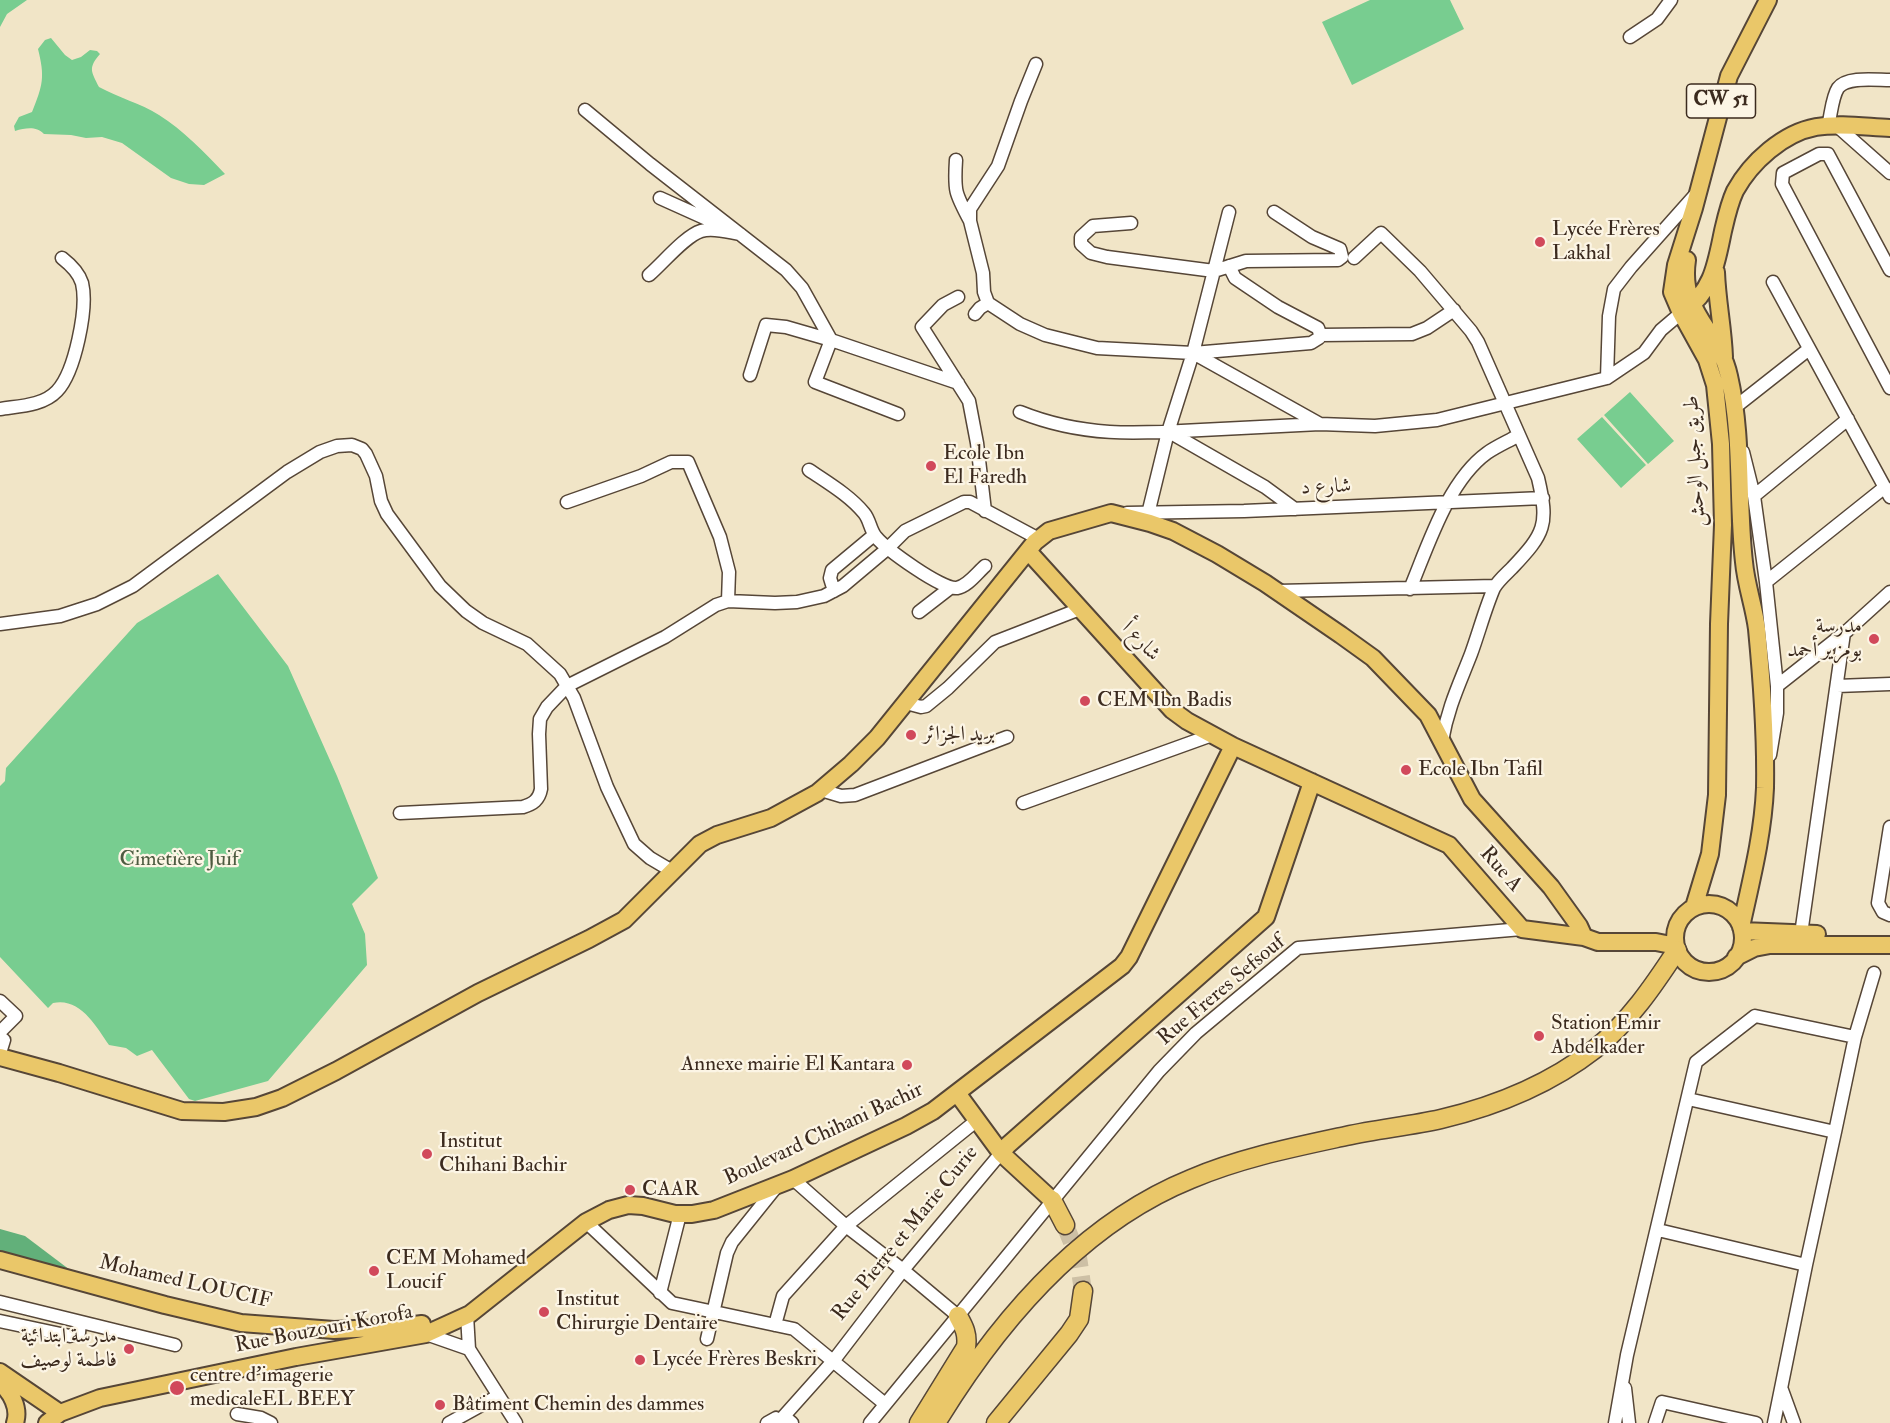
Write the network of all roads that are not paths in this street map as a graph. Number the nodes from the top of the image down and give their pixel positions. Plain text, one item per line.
1 (1671, 0) edge
2 (1768, 0) edge
3 (1630, 37) dead end
4 (1036, 64) dead end
5 (1890, 80) edge
6 (585, 110) dead end
7 (1833, 126) junction
8 (1890, 128) edge
9 (956, 160) dead end
10 (1890, 173) edge
11 (1698, 190) junction
12 (660, 198) dead end
13 (1694, 208) junction
14 (1228, 212) dead end
15 (1274, 212) dead end
16 (970, 221) junction
17 (1131, 223) dead end
18 (740, 234) junction
19 (62, 258) dead end
20 (1353, 258) dead end
21 (1229, 266) junction
22 (1890, 270) edge
23 (1214, 271) junction
24 (649, 275) dead end
25 (1685, 280) junction
26 (1773, 282) dead end
27 (1713, 293) junction
28 (958, 297) dead end
29 (988, 303) junction
30 (1454, 310) junction
31 (975, 314) dead end
32 (1690, 316) junction
33 (1320, 336) junction
34 (831, 340) junction
35 (1809, 349) junction
36 (1193, 353) junction
37 (1724, 359) junction
38 (750, 375) dead end
39 (1607, 378) junction
40 (958, 383) junction
41 (1890, 387) edge
42 (1506, 404) junction
43 (0, 409) edge
44 (1020, 412) dead end
45 (898, 414) dead end
46 (1735, 416) junction
47 (1848, 419) junction
48 (1320, 424) junction
49 (1168, 432) junction
50 (1520, 435) junction
51 (809, 470) dead end
52 (1887, 492) edge
53 (1754, 496) junction
54 (1543, 498) junction
55 (567, 502) dead end
56 (1448, 502) junction
57 (1295, 509) junction
58 (985, 510) junction
59 (1148, 517) junction
60 (874, 535) junction
61 (1034, 545) junction
62 (887, 549) junction
63 (985, 566) dead end
64 (1766, 582) junction
65 (1495, 586) junction
66 (950, 588) junction
67 (1410, 589) junction
68 (834, 591) junction
69 (1278, 591) junction
70 (1890, 592) edge
71 (728, 602) junction
72 (1080, 609) junction
73 (920, 612) dead end
74 (0, 624) edge
75 (1844, 633) junction
76 (1890, 684) edge
77 (567, 686) junction
78 (1777, 686) junction
79 (1837, 686) junction
80 (906, 703) junction
81 (1212, 735) junction
82 (1007, 737) dead end
83 (1442, 741) junction
84 (1233, 746) junction
85 (1312, 782) junction
86 (1765, 789) junction
87 (821, 790) junction
88 (1023, 803) dead end
89 (400, 813) dead end
90 (1890, 827) edge
91 (672, 871) junction
92 (1694, 907) junction
93 (1890, 915) edge
94 (1677, 926) junction
95 (1522, 929) junction
96 (1741, 929) junction
97 (1801, 934) junction
98 (1890, 935) edge
99 (1584, 938) junction
100 (1890, 945) edge
101 (1676, 948) junction
102 (1736, 957) junction
103 (1874, 973) dead end
104 (0, 1000) edge
105 (0, 1032) edge
106 (0, 1037) edge
107 (1855, 1037) junction
108 (0, 1053) edge
109 (0, 1057) edge
110 (957, 1093) junction
111 (1688, 1099) junction
112 (976, 1121) junction
113 (1835, 1132) junction
114 (1001, 1153) junction
115 (785, 1182) junction
116 (1052, 1200) junction
117 (680, 1214) junction
118 (586, 1222) junction
119 (1065, 1225) tunnel mouth
120 (846, 1226) junction
121 (1658, 1230) junction
122 (0, 1260) edge
123 (1806, 1265) junction
124 (903, 1269) junction
125 (1083, 1291) tunnel mouth
126 (660, 1293) junction
127 (0, 1302) edge
128 (712, 1312) junction
129 (468, 1315) junction
130 (958, 1316) junction
131 (0, 1321) edge
132 (80, 1322) junction
133 (776, 1325) junction
134 (296, 1329) junction
135 (426, 1334) junction
136 (706, 1339) dead end
137 (175, 1345) dead end
138 (470, 1349) junction
139 (296, 1357) junction
140 (834, 1360) junction
141 (0, 1372) edge
142 (1623, 1377) junction
143 (0, 1383) edge
144 (1782, 1389) junction
145 (498, 1396) junction
146 (885, 1404) junction
147 (237, 1414) dead end
148 (53, 1418) edge
149 (453, 1422) edge
150 (15, 1423) edge
151 (271, 1423) edge
152 (516, 1423) edge
153 (792, 1423) edge
154 (870, 1423) edge
155 (919, 1423) edge
156 (936, 1423) edge
157 (996, 1423) edge
158 (1614, 1423) edge
159 (1629, 1423) edge
160 (1654, 1423) edge
161 (1756, 1423) edge
162 (1774, 1423) edge
163 (1794, 1423) edge

1 - 3 street
2 - 11 main road, طريق جبل الوحش / CW 51
4 - 16 street
5 - 7 street
6 - 18 street
7 - 8 main road
7 - 10 street
7 - 27 main road
9 - 16 street
11 - 13 main road, طريق جبل الوحش / CW 51
11 - 39 street
12 - 18 street
13 - 25 main road
13 - 32 main road, طريق جبل الوحش
14 - 23 street
15 - 21 street
16 - 29 street
17 - 23 street
18 - 24 street
18 - 34 street
19 - 43 street
20 - 30 street
21 - 23 street
21 - 33 street
22 - 41 street
23 - 36 street
25 - 27 main road
25 - 32 main road
26 - 35 street
27 - 32 main road
27 - 37 main road
28 - 40 street
29 - 31 street
29 - 36 street
30 - 33 street
30 - 42 street
32 - 37 main road
32 - 39 street
32 - 92 main road, طريق جبل الوحش
33 - 36 street
34 - 38 street
34 - 40 street
34 - 45 street
35 - 46 street
35 - 47 street
36 - 48 street
36 - 49 street
37 - 46 main road
39 - 42 street
40 - 58 street
42 - 48 street
42 - 50 street
44 - 49 street
46 - 53 street, طريق جبل الوحش
46 - 86 main road, طريق جبل الوحش
47 - 52 street
47 - 53 street
48 - 49 street
49 - 57 street
49 - 59 street
50 - 54 street
50 - 56 street
51 - 60 street
52 - 64 street
53 - 64 street, طريق جبل الوحش
54 - 56 street, شارع د
54 - 65 street
55 - 71 street
56 - 57 street, شارع د
56 - 67 street
57 - 59 street, شارع د
58 - 61 street
58 - 62 street
59 - 61 main road
59 - 69 main road
60 - 62 street
60 - 68 street
61 - 72 main road, شارع أ
61 - 80 main road
62 - 66 street
62 - 68 street
63 - 66 street
64 - 78 street, طريق جبل الوحش
65 - 67 street
65 - 83 street
66 - 73 street
67 - 69 street
68 - 71 street
69 - 83 main road
70 - 75 street
71 - 77 street
72 - 80 street
72 - 81 main road, شارع أ
74 - 77 street
75 - 78 street
75 - 79 street
76 - 79 street
77 - 89 street
77 - 91 street
78 - 86 street, طريق جبل الوحش
79 - 97 street
80 - 87 main road
81 - 84 main road, شارع أ
81 - 88 street
82 - 87 street
83 - 99 main road
84 - 85 main road, شارع أ
84 - 110 main road, Boulevard Chihani Bachir
85 - 95 main road, Rue A
85 - 114 main road, Rue Pierre et Marie Curie
86 - 96 main road, طريق جبل الوحش
87 - 91 main road
90 - 93 street
91 - 109 main road
92 - 94 main road
92 - 96 main road
94 - 99 main road
94 - 101 main road
95 - 99 main road
95 - 116 street, Rue Freres Sefsouf
96 - 97 main road
96 - 102 main road
97 - 98 main road
99 - 101 main road
100 - 102 main road
101 - 102 main road
101 - 156 highway
103 - 107 street
104 - 105 street
106 - 108 street
107 - 111 street
107 - 113 street
110 - 112 main road
110 - 115 main road, Boulevard Chihani Bachir
111 - 113 street
111 - 121 street
112 - 114 main road
112 - 120 street
113 - 123 street
114 - 116 main road
114 - 124 street, Rue Pierre et Marie Curie
115 - 117 main road, Boulevard Chihani Bachir
115 - 120 street
115 - 128 street
116 - 119 highway
116 - 130 street, Rue Freres Sefsouf
117 - 118 main road, Boulevard Chihani Bachir
117 - 126 street
118 - 126 street
118 - 129 main road, Boulevard Chihani Bachir
120 - 124 street
120 - 133 street
121 - 123 street
121 - 142 street
122 - 134 main road, Mohamed LOUCIF
123 - 144 street
124 - 130 street
124 - 140 street, Rue Pierre et Marie Curie
125 - 157 highway
126 - 128 street
127 - 132 street
128 - 133 street
128 - 136 street
129 - 134 main road, Mohamed LOUCIF
129 - 135 main road, Rue Bouzouri Korofa
129 - 138 street
130 - 146 street, Rue Freres Sefsouf
130 - 155 highway
131 - 132 street
132 - 137 street
133 - 140 street
134 - 139 main road
135 - 138 street
135 - 139 main road, Rue Bouzouri Korofa
138 - 145 street
139 - 148 main road, Rue Bouzouri Korofa
140 - 146 street
140 - 153 street, Rue Pierre et Marie Curie
141 - 148 main road
142 - 158 street
142 - 159 street
143 - 150 main road
144 - 162 street
144 - 163 street
145 - 149 street
145 - 152 street
146 - 154 street, Rue Freres Sefsouf
147 - 151 street
160 - 161 street

